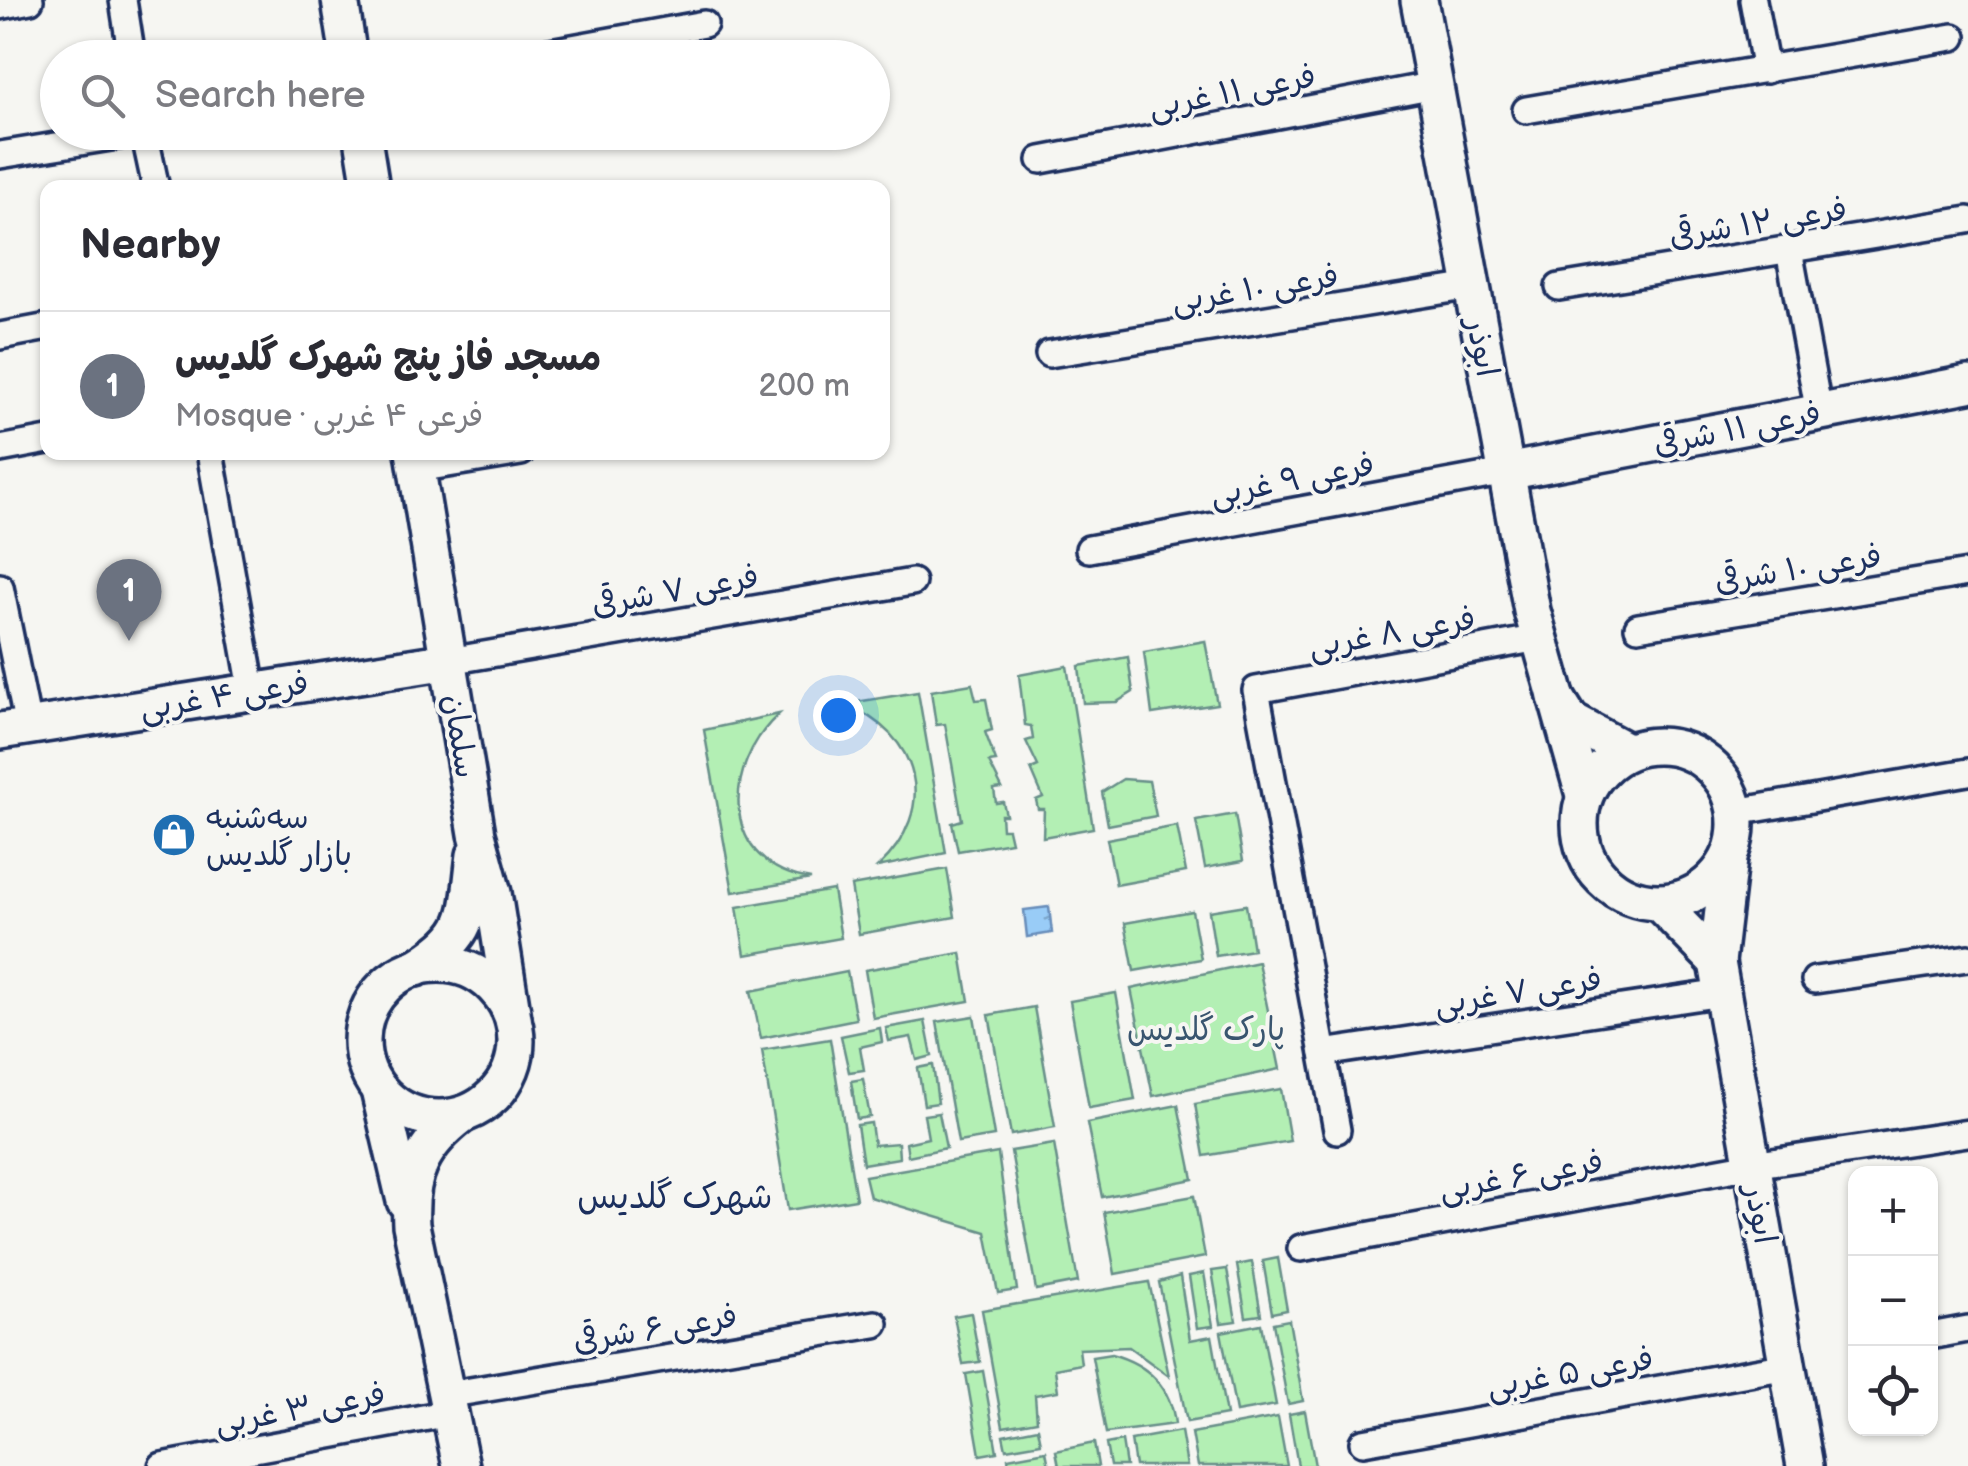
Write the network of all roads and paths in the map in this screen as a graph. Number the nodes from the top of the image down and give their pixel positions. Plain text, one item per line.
1 (30, 0) edge
2 (124, 0) edge
3 (340, 0) edge
4 (1419, 0) edge
5 (1754, 0) edge
6 (0, 6) edge
7 (704, 24) dead end
8 (1954, 37) dead end
9 (130, 40) edge
10 (346, 40) edge
11 (616, 40) edge
12 (1766, 70) junction
13 (1435, 85) junction
14 (1526, 110) dead end
15 (40, 149) edge
16 (147, 150) edge
17 (365, 150) edge
18 (0, 155) edge
19 (1041, 160) dead end
20 (154, 180) edge
21 (370, 180) edge
22 (1968, 220) edge
23 (1789, 250) junction
24 (1472, 286) junction
25 (1558, 287) dead end
26 (40, 328) edge
27 (0, 336) edge
28 (1049, 354) dead end
29 (1968, 384) edge
30 (1818, 413) junction
31 (40, 442) edge
32 (0, 449) edge
33 (211, 460) edge
34 (416, 461) edge
35 (1506, 472) junction
36 (1088, 549) dead end
37 (1968, 573) edge
38 (912, 582) dead end
39 (0, 588) edge
40 (1638, 627) dead end
41 (1539, 638) junction
42 (449, 661) junction
43 (252, 689) junction
44 (1553, 692) junction
45 (14, 729) edge
46 (1627, 752) junction
47 (1968, 772) edge
48 (1584, 796) junction
49 (1736, 812) junction
50 (477, 834) junction
51 (1729, 859) junction
52 (1658, 903) junction
53 (1968, 958) edge
54 (416, 968) junction
55 (1720, 978) junction
56 (1814, 980) dead end
57 (513, 1018) junction
58 (1323, 1053) junction
59 (379, 1090) junction
60 (462, 1115) junction
61 (1337, 1130) dead end
62 (1968, 1133) edge
63 (1752, 1165) junction
64 (410, 1225) junction
65 (1301, 1248) dead end
66 (876, 1324) dead end
67 (1968, 1329) edge
68 (1938, 1335) edge
69 (1788, 1366) junction
70 (448, 1404) junction
71 (1363, 1442) dead end
72 (162, 1466) edge
73 (461, 1466) edge
74 (1805, 1466) edge

1 - 6 street
2 - 9 street
3 - 10 street
4 - 13 street, ابوذر
5 - 12 street
7 - 11 street
8 - 12 street
12 - 14 street
13 - 19 street, فرعی ۱۱ غربی
13 - 24 street, ابوذر
15 - 18 street
16 - 20 street
17 - 21 street
22 - 23 street, فرعی ۱۲ شرقی
23 - 25 street, فرعی ۱۲ شرقی
23 - 30 street
24 - 28 street, فرعی ۱۰ غربی
24 - 35 street, ابوذر
26 - 27 street
29 - 30 street, فرعی ۱۱ شرقی
30 - 35 street, فرعی ۱۱ شرقی
31 - 32 street
33 - 43 street
34 - 42 street, سلمان
35 - 36 street, فرعی ۹ غربی
35 - 41 street, ابوذر
37 - 40 street, فرعی ۱۰ شرقی
38 - 42 street, فرعی ۷ شرقی
39 - 45 street
41 - 44 street, ابوذر
41 - 58 street, فرعی ۸ غربی
42 - 43 street, فرعی ۴ غربی
42 - 50 street, سلمان
43 - 45 street, فرعی ۴ غربی
44 - 46 street
44 - 48 street, ابوذر
46 - 48 street
46 - 49 street
47 - 49 street
48 - 52 street
49 - 51 street
50 - 54 street
50 - 57 street, سلمان
51 - 52 street
51 - 55 street, ابوذر
52 - 55 street
53 - 56 street
54 - 57 street
54 - 59 street
55 - 58 street, فرعی ۷ غربی
55 - 63 street, ابوذر
57 - 60 street
58 - 61 street
59 - 60 street
59 - 64 street
60 - 64 street
62 - 63 street
63 - 65 street, فرعی ۶ غربی
63 - 69 street, ابوذر
64 - 70 street
66 - 70 street, فرعی ۶ شرقی
67 - 68 street
69 - 71 street, فرعی ۵ غربی
69 - 74 street, ابوذر
70 - 72 street, فرعی ۳ غربی
70 - 73 street

